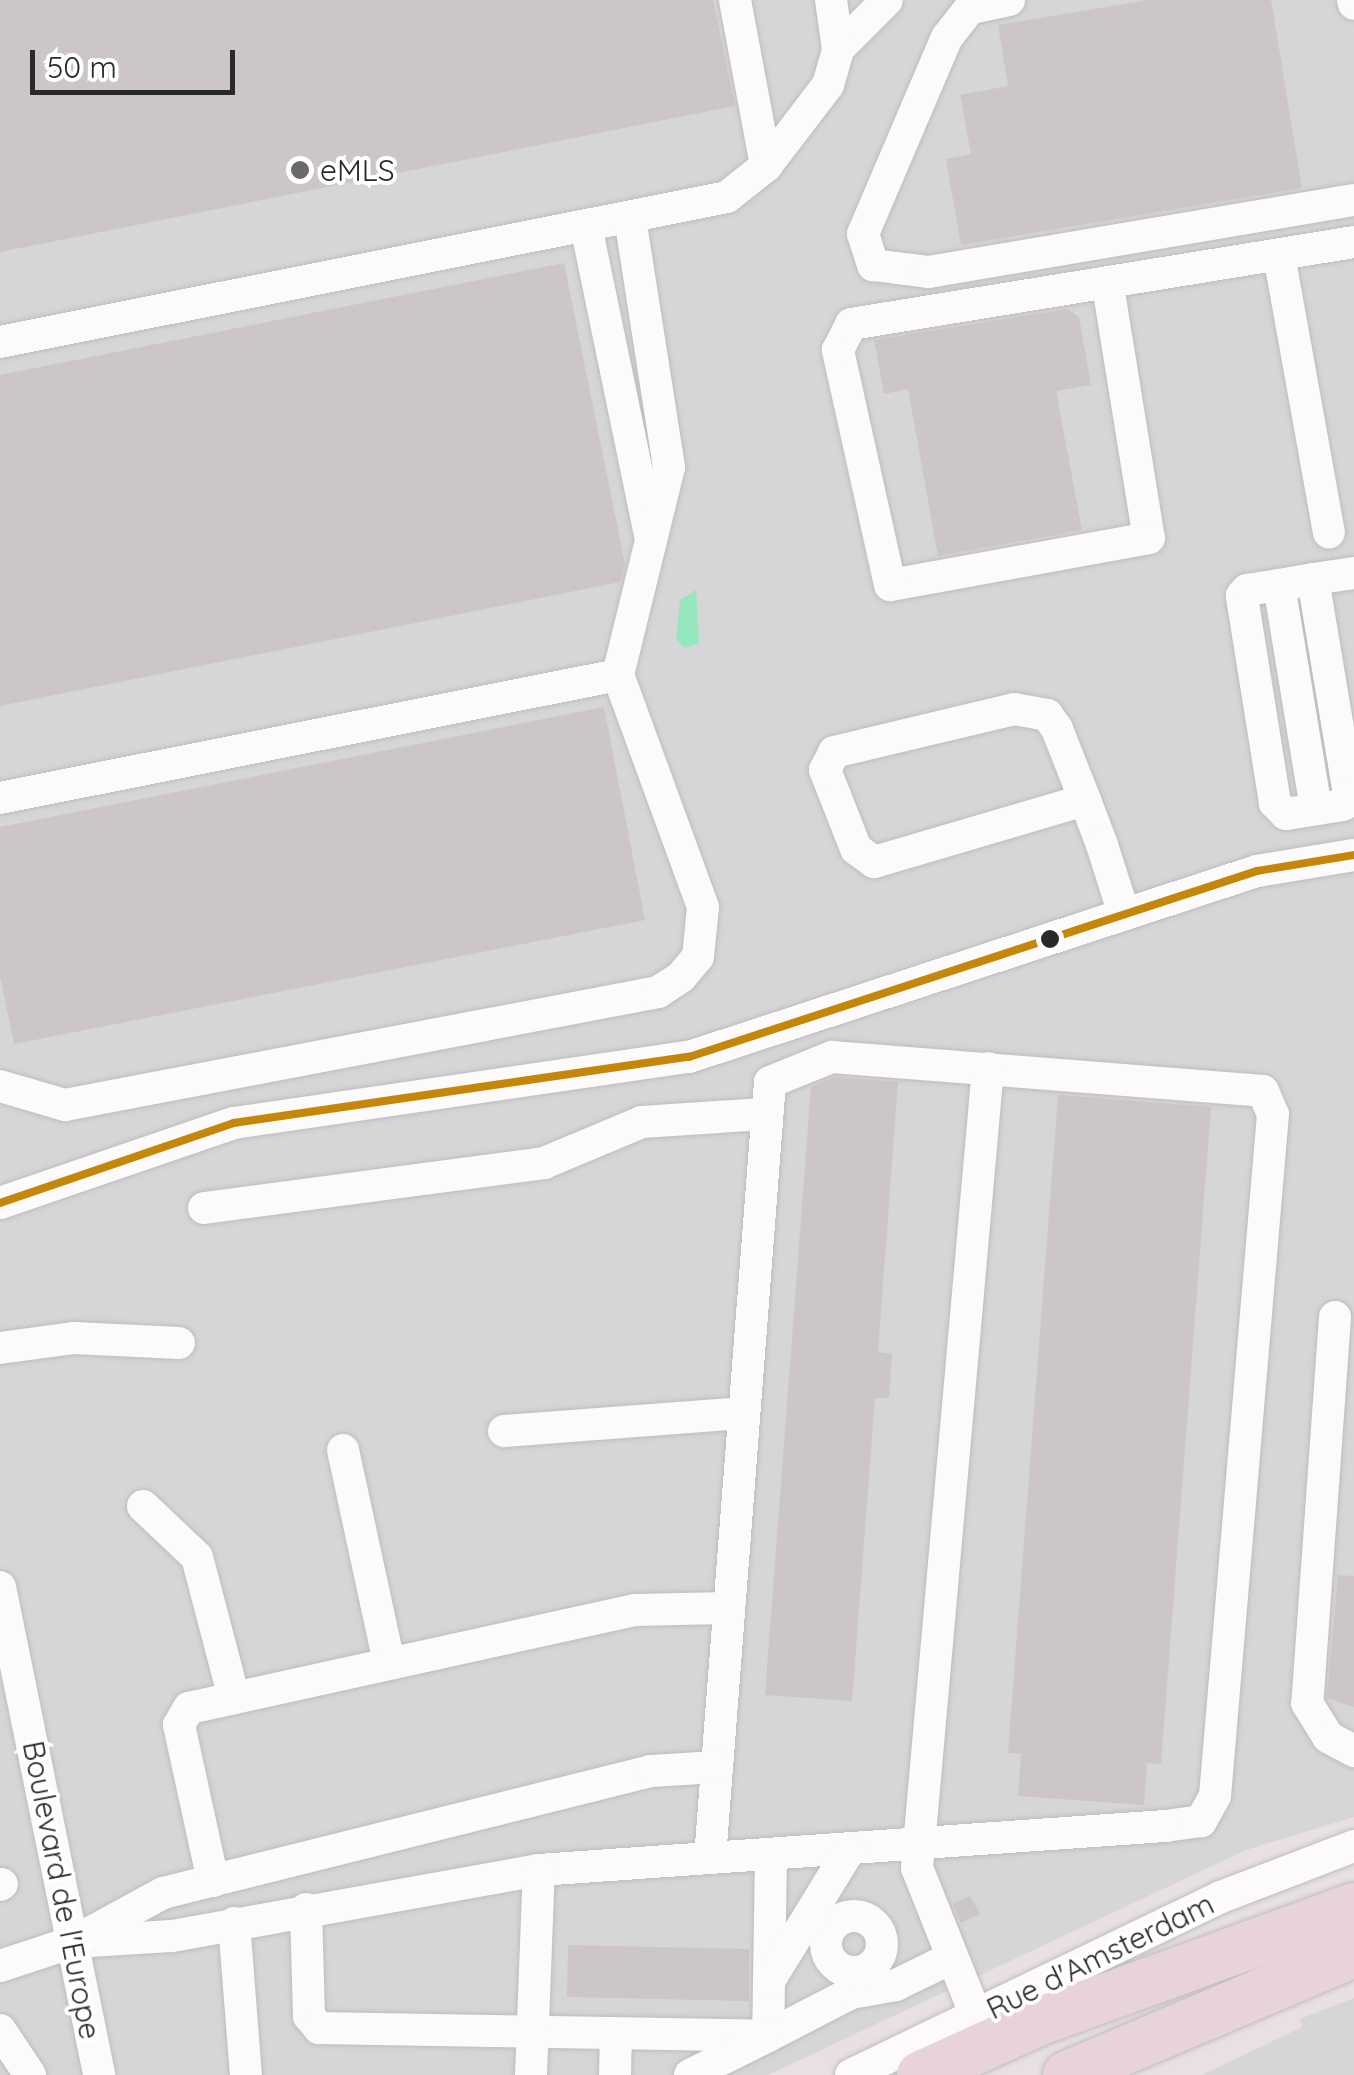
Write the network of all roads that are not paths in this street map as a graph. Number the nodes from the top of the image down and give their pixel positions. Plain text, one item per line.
1 (734, 0) edge
2 (832, 0) edge
3 (887, 0) edge
4 (1009, 0) edge
5 (838, 49) junction
6 (766, 166) junction
7 (1354, 200) edge
8 (630, 217) junction
9 (586, 226) junction
10 (1354, 242) edge
11 (1279, 254) junction
12 (1108, 286) junction
13 (0, 342) edge
14 (1329, 533) dead end
15 (652, 542) junction
16 (1354, 573) edge
17 (1313, 580) junction
18 (618, 676) junction
19 (1350, 773) edge
20 (0, 798) edge
21 (1085, 800) junction
22 (1354, 855) edge
23 (1124, 914) junction
24 (988, 1068) junction
25 (0, 1086) edge
26 (764, 1114) junction
27 (0, 1203) edge
28 (204, 1208) dead end
29 (1335, 1317) dead end
30 (179, 1343) dead end
31 (0, 1348) edge
32 (742, 1414) junction
33 (504, 1431) dead end
34 (343, 1450) dead end
35 (143, 1506) dead end
36 (1, 1601) edge
37 (728, 1608) junction
38 (389, 1664) junction
39 (234, 1698) junction
40 (1354, 1750) edge
41 (717, 1767) junction
42 (918, 1843) junction
43 (1354, 1846) edge
44 (850, 1848) junction
45 (771, 1854) junction
46 (710, 1858) junction
47 (539, 1870) junction
48 (214, 1881) junction
49 (1354, 1908) edge
50 (306, 1909) junction
51 (234, 1923) junction
52 (73, 1942) junction
53 (1251, 1948) junction
54 (1354, 1953) edge
55 (949, 1959) junction
56 (0, 1966) edge
57 (1308, 1970) junction
58 (769, 1980) junction
59 (976, 2016) junction
60 (0, 2030) edge
61 (533, 2033) junction
62 (616, 2034) junction
63 (768, 2036) junction
64 (30, 2075) edge
65 (99, 2075) edge
66 (246, 2075) edge
67 (531, 2075) edge
68 (615, 2075) edge
69 (690, 2075) edge
70 (850, 2075) edge
71 (922, 2075) edge
72 (975, 2075) edge
73 (1066, 2075) edge
74 (1116, 2075) edge

1 - 6 street
2 - 5 street
3 - 5 street
4 - 7 street
5 - 6 street
6 - 8 street
8 - 9 street
8 - 15 street
9 - 13 street
9 - 15 street
10 - 11 street
11 - 12 street
11 - 14 street
12 - 12 street
15 - 18 street
16 - 17 street
17 - 19 street
17 - 19 street
18 - 20 street
18 - 25 street
21 - 21 street
21 - 23 street
22 - 23 street
23 - 27 street
24 - 26 street
24 - 42 street
24 - 42 street
26 - 28 street
26 - 32 street
29 - 40 street
30 - 31 street
32 - 33 street
32 - 37 street
34 - 38 street
35 - 39 street
36 - 52 street, Boulevard de l'Europe
37 - 38 street
37 - 41 street
38 - 39 street
39 - 48 street
41 - 46 street
41 - 48 street
42 - 44 street
42 - 55 street
43 - 59 street, Rue d'Amsterdam
44 - 45 street
44 - 58 street
45 - 46 street
45 - 58 street
46 - 47 street
47 - 50 street
47 - 61 street
48 - 52 street
49 - 53 highway
50 - 51 street
50 - 61 street
51 - 52 street
51 - 66 street
52 - 56 street
52 - 65 street, Boulevard de l'Europe
53 - 71 highway
53 - 72 highway
54 - 57 highway
55 - 59 street
55 - 63 street
57 - 73 highway
57 - 74 highway
58 - 63 street
59 - 70 street, Rue d'Amsterdam
60 - 64 street
61 - 62 street
61 - 67 street
62 - 63 street
62 - 68 street
63 - 69 street

